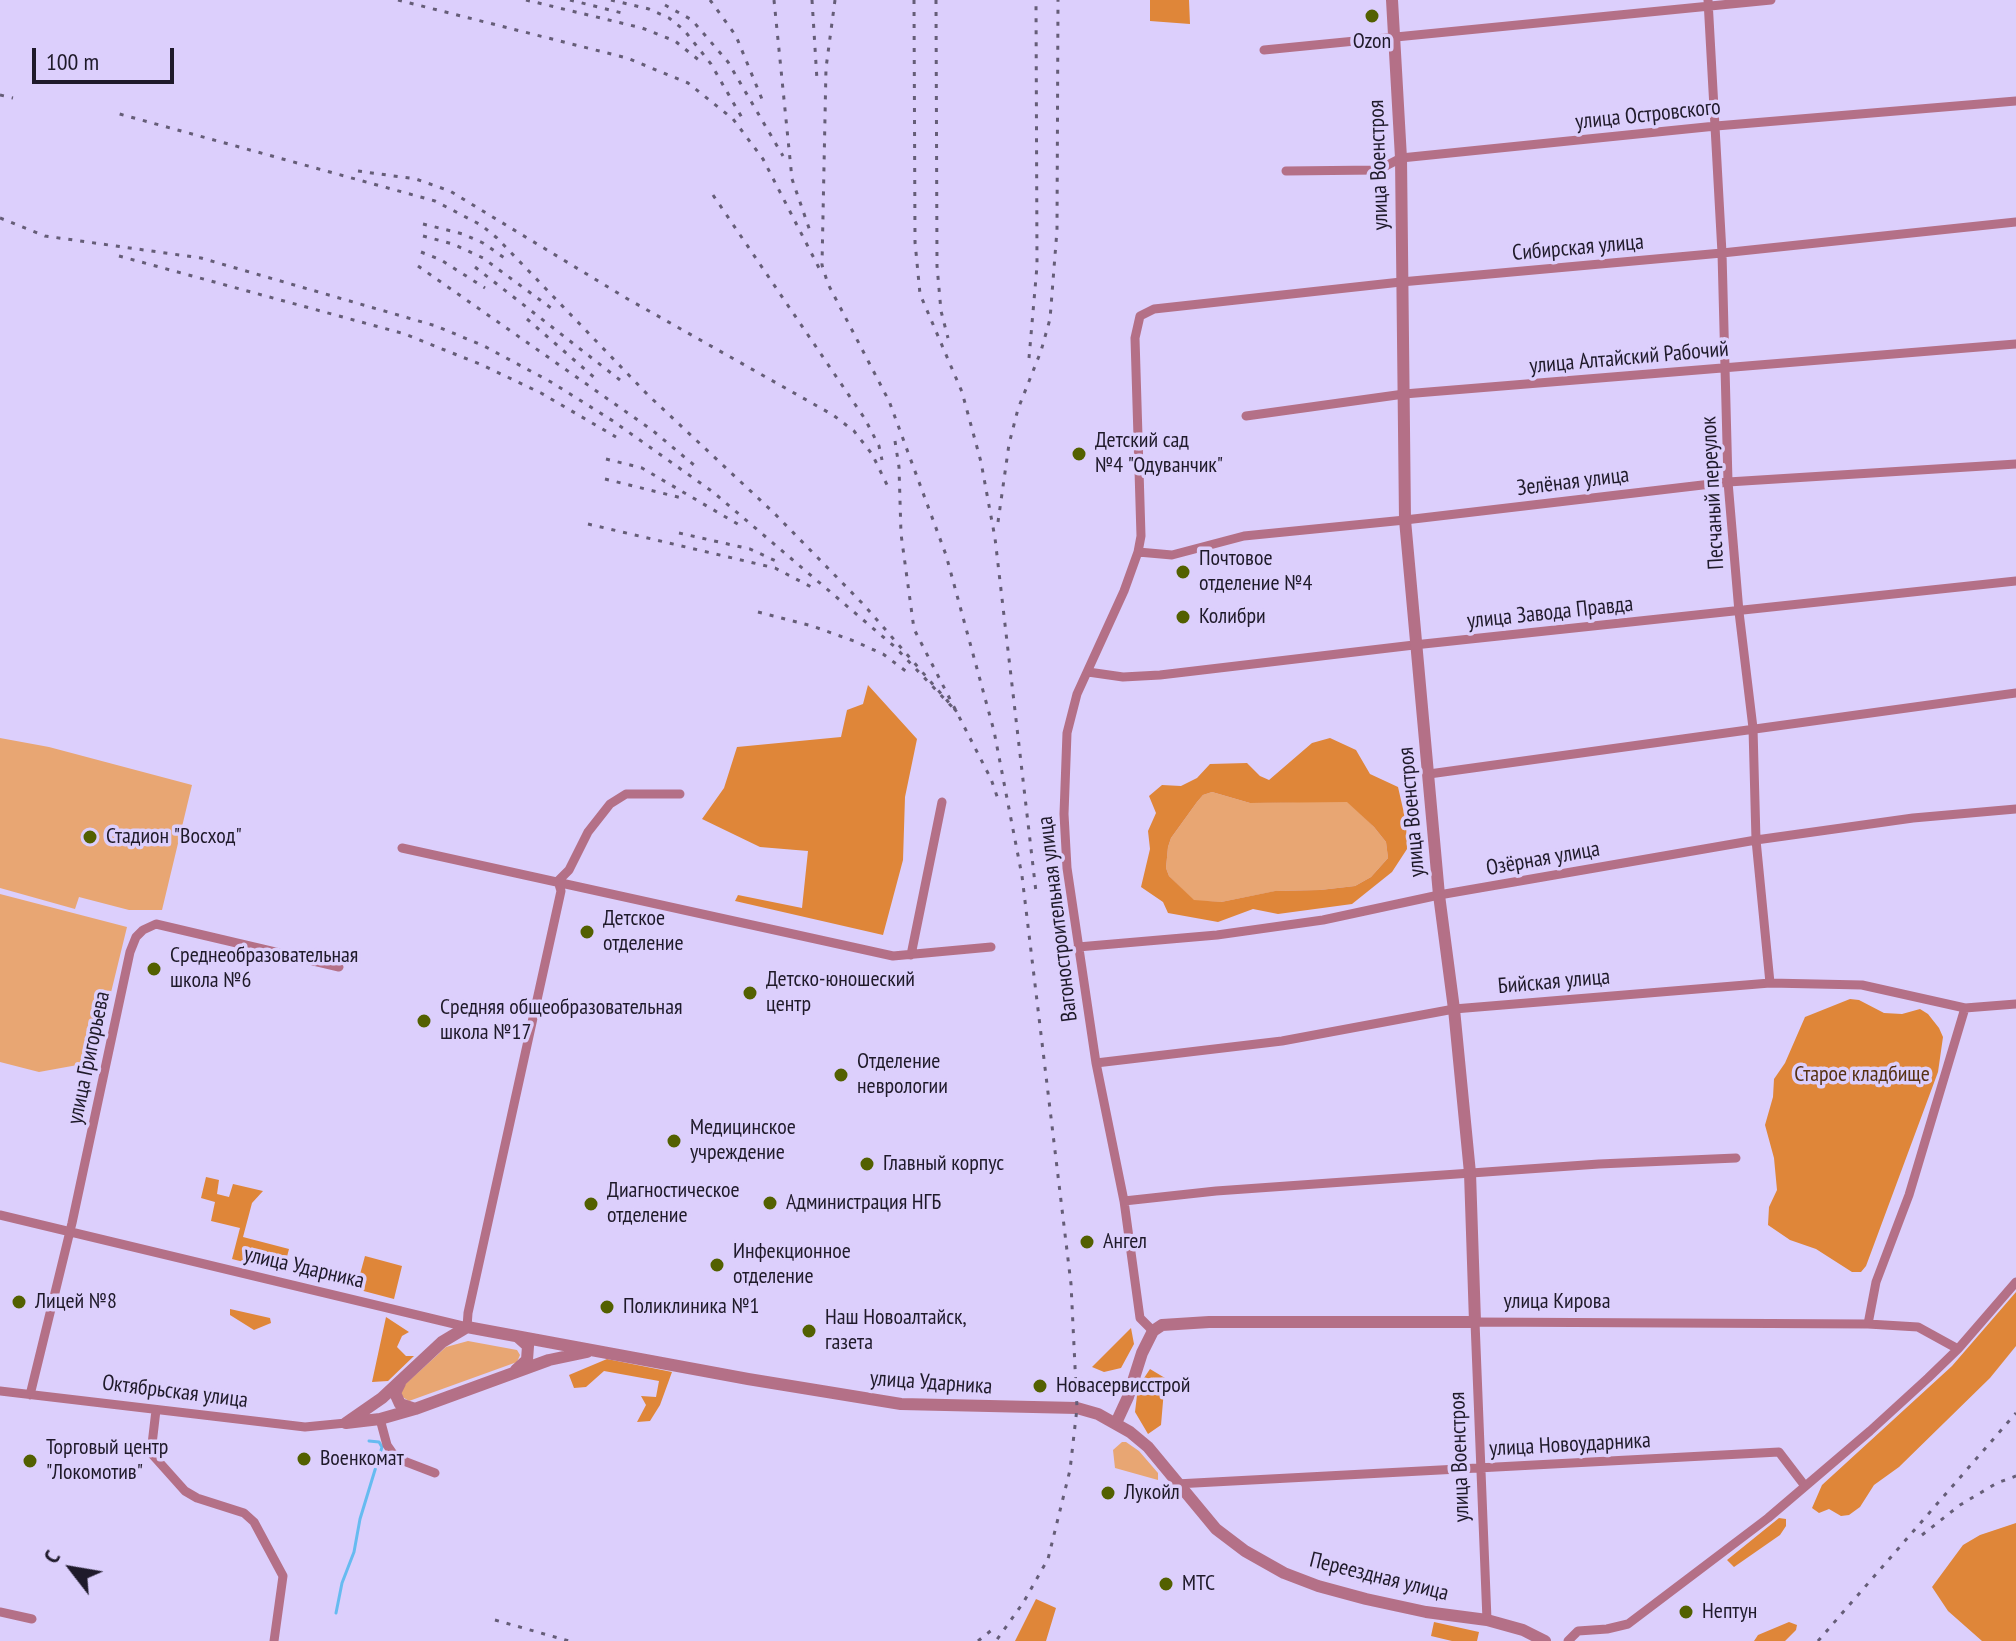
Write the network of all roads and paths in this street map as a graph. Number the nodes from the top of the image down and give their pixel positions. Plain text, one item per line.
1 (1392, 0) edge
2 (1771, 0) edge
3 (1709, 3) edge
4 (1393, 39) junction
5 (1264, 50) dead end
6 (2016, 101) edge
7 (1716, 126) junction
8 (1401, 158) junction
9 (1286, 171) dead end
10 (2016, 222) edge
11 (1722, 253) junction
12 (1401, 282) junction
13 (1143, 314) joint
14 (2016, 344) edge
15 (1725, 368) junction
16 (1404, 394) junction
17 (1246, 416) dead end
18 (2016, 464) edge
19 (1728, 482) junction
20 (1405, 520) junction
21 (1138, 552) junction
22 (2016, 581) edge
23 (1739, 612) junction
24 (1414, 645) junction
25 (1088, 672) junction
26 (2016, 693) edge
27 (1753, 728) junction
28 (1429, 774) junction
29 (680, 794) dead end
30 (942, 802) dead end
31 (2016, 809) edge
32 (1756, 840) junction
33 (402, 848) dead end
34 (558, 881) junction
35 (1439, 895) junction
36 (991, 947) dead end
37 (1078, 947) junction
38 (911, 955) junction
39 (339, 967) dead end
40 (1770, 983) junction
41 (2016, 1004) edge
42 (1965, 1008) junction
43 (1454, 1009) junction
44 (1096, 1063) junction
45 (1736, 1158) dead end
46 (1470, 1173) junction
47 (1124, 1201) junction
48 (0, 1215) edge
49 (69, 1231) junction
50 (2016, 1282) edge
51 (1475, 1322) junction
52 (1868, 1324) junction
53 (467, 1327) junction
54 (1153, 1331) junction
55 (516, 1336) junction
56 (1958, 1349) junction
57 (600, 1350) junction
58 (514, 1372) junction
59 (401, 1380) junction
60 (0, 1391) edge
61 (30, 1395) junction
62 (420, 1407) junction
63 (156, 1410) junction
64 (380, 1419) junction
65 (346, 1423) junction
66 (1116, 1423) junction
67 (1479, 1468) junction
68 (435, 1473) dead end
69 (1176, 1484) junction
70 (1805, 1486) junction
71 (0, 1612) edge
72 (32, 1619) dead end
73 (1487, 1620) junction
74 (274, 1641) edge
75 (1545, 1641) edge
76 (1568, 1641) edge

1 - 4 street, улица Военстроя
2 - 3 street
3 - 4 street
3 - 7 street, Песчаный переулок
4 - 5 street
4 - 8 street, улица Военстроя
6 - 7 street, улица Островского
7 - 8 street, улица Островского
7 - 11 street, Песчаный переулок
8 - 9 street, улица Островского
8 - 12 street, улица Военстроя
10 - 11 street, Сибирская улица
11 - 12 street, Сибирская улица
11 - 15 street, Песчаный переулок
12 - 13 street, Сибирская улица
12 - 16 street, улица Военстроя
13 - 21 street, Вагоностроительная улица
14 - 15 street, улица Алтайский Рабочий
15 - 16 street, улица Алтайский Рабочий
15 - 19 street, Песчаный переулок
16 - 17 street, улица Алтайский Рабочий
16 - 20 street, улица Военстроя
18 - 19 street, Зелёная улица
19 - 20 street, Зелёная улица
19 - 23 street, Песчаный переулок
20 - 21 street, Зелёная улица
20 - 24 street, улица Военстроя
21 - 25 street, Вагоностроительная улица
22 - 23 street, улица Завода Правда
23 - 24 street, улица Завода Правда
23 - 27 street, Песчаный переулок
24 - 25 street, улица Завода Правда
24 - 28 street, улица Военстроя
25 - 37 street, Вагоностроительная улица
26 - 27 street
27 - 28 street
27 - 32 street, Песчаный переулок
28 - 35 street, улица Военстроя
29 - 34 street
30 - 38 street
31 - 32 street, Озёрная улица
32 - 35 street, Озёрная улица
32 - 40 street, Песчаный переулок
33 - 34 street
34 - 38 street
34 - 53 street
35 - 37 street, Озёрная улица
35 - 43 street, улица Военстроя
36 - 38 street
37 - 44 street, Вагоностроительная улица
39 - 49 street, улица Григорьева
40 - 42 street, Бийская улица
40 - 43 street, Бийская улица
41 - 42 street, Бийская улица
42 - 52 street
43 - 44 street, Бийская улица
43 - 46 street, улица Военстроя
44 - 47 street, Вагоностроительная улица
45 - 46 street
46 - 47 street
46 - 51 street, улица Военстроя
47 - 54 street, Вагоностроительная улица
48 - 49 street, улица Ударника
49 - 53 street, улица Ударника
49 - 61 street, улица Григорьева
50 - 56 street
51 - 52 street, улица Кирова
51 - 54 street, улица Кирова
51 - 67 street, улица Военстроя
52 - 56 street, улица Кирова
53 - 55 street, улица Ударника
53 - 59 street, Октябрьская улица
54 - 66 street
55 - 57 street, улица Ударника
55 - 58 street
56 - 70 street
57 - 58 street, улица Ударника
57 - 66 street, улица Ударника
58 - 62 street, улица Ударника
59 - 62 street
59 - 65 street, Октябрьская улица
60 - 61 street, Октябрьская улица
61 - 63 street, Октябрьская улица
62 - 64 street, Октябрьская улица
63 - 65 street, Октябрьская улица
63 - 74 street
64 - 65 street, Октябрьская улица
64 - 68 street
66 - 69 street, Переездная улица
67 - 69 street, улица Новоударника
67 - 70 street, улица Новоударника
67 - 73 street, улица Военстроя
69 - 73 street, Переездная улица
70 - 76 street
71 - 72 street
73 - 75 street, Переездная улица

